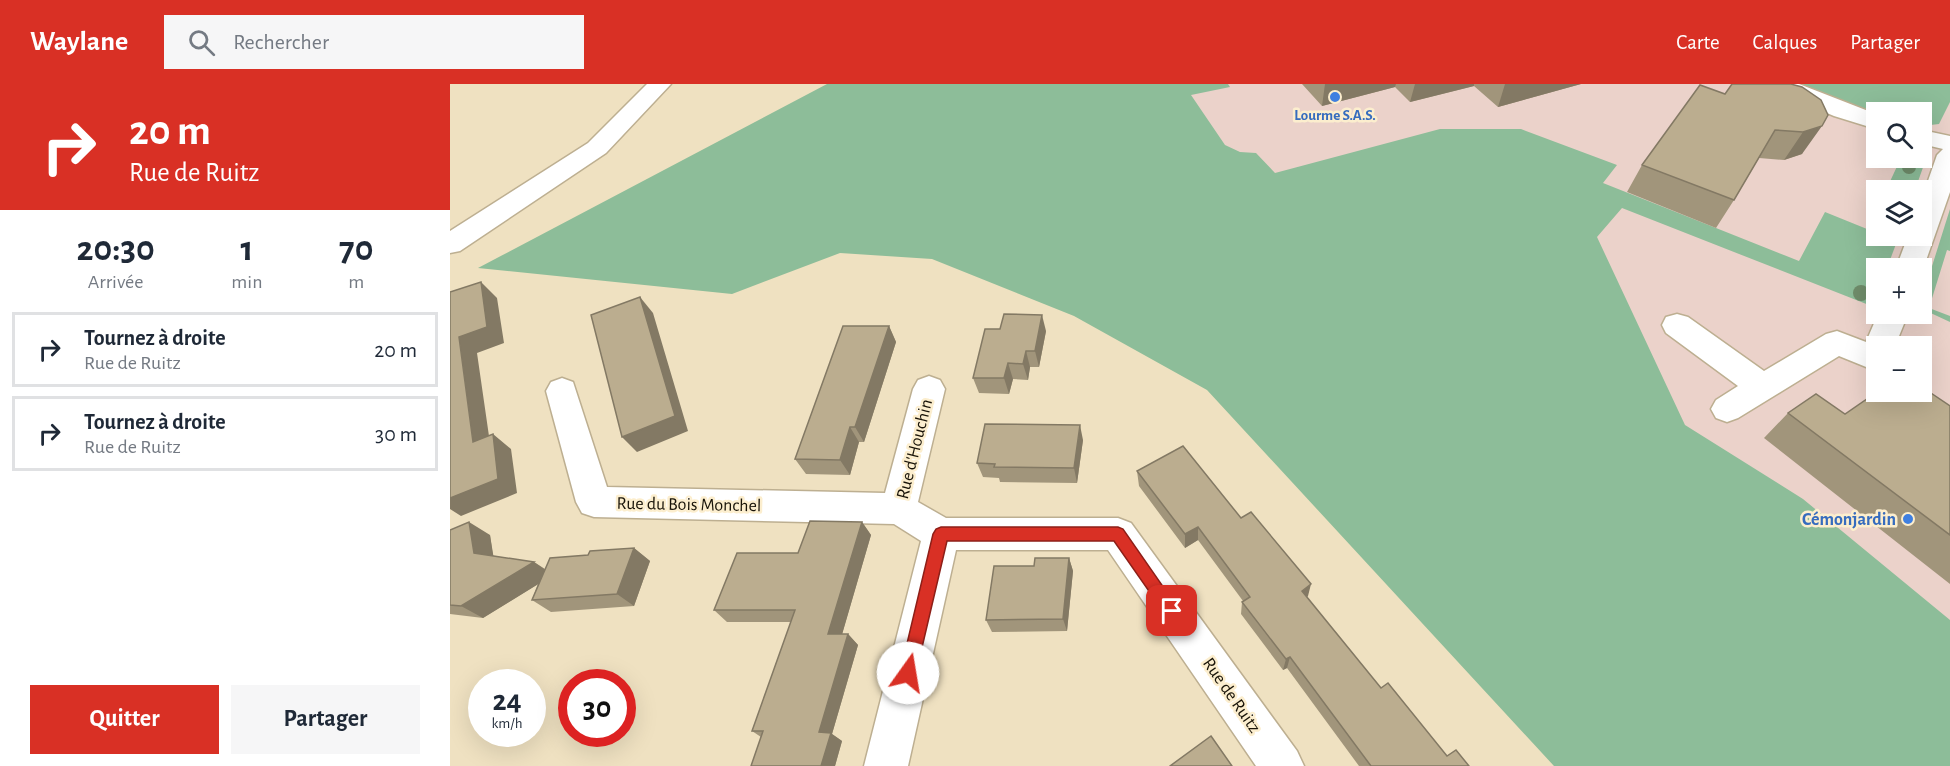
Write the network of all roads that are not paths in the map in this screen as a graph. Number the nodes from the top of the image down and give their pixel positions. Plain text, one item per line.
1 (1779, 84) edge
2 (671, 88) edge
3 (1866, 118) edge
4 (1932, 139) edge
5 (1950, 143) edge
6 (1950, 154) edge
7 (450, 244) edge
8 (1914, 258) edge
9 (1677, 325) dead end
10 (1866, 355) edge
11 (1762, 387) junction
12 (928, 389) dead end
13 (562, 391) dead end
14 (1727, 409) dead end
15 (899, 509) junction
16 (941, 534) junction
17 (886, 766) edge
18 (1282, 766) edge

1 - 3 street
2 - 7 street
4 - 5 street
6 - 8 street
9 - 11 street
10 - 11 street
11 - 14 street
12 - 15 street, Rue d'Houchin
13 - 15 street, Rue du Bois Monchel
15 - 16 street, Rue d'Houchin
16 - 17 street
16 - 18 street, Rue de Ruitz

